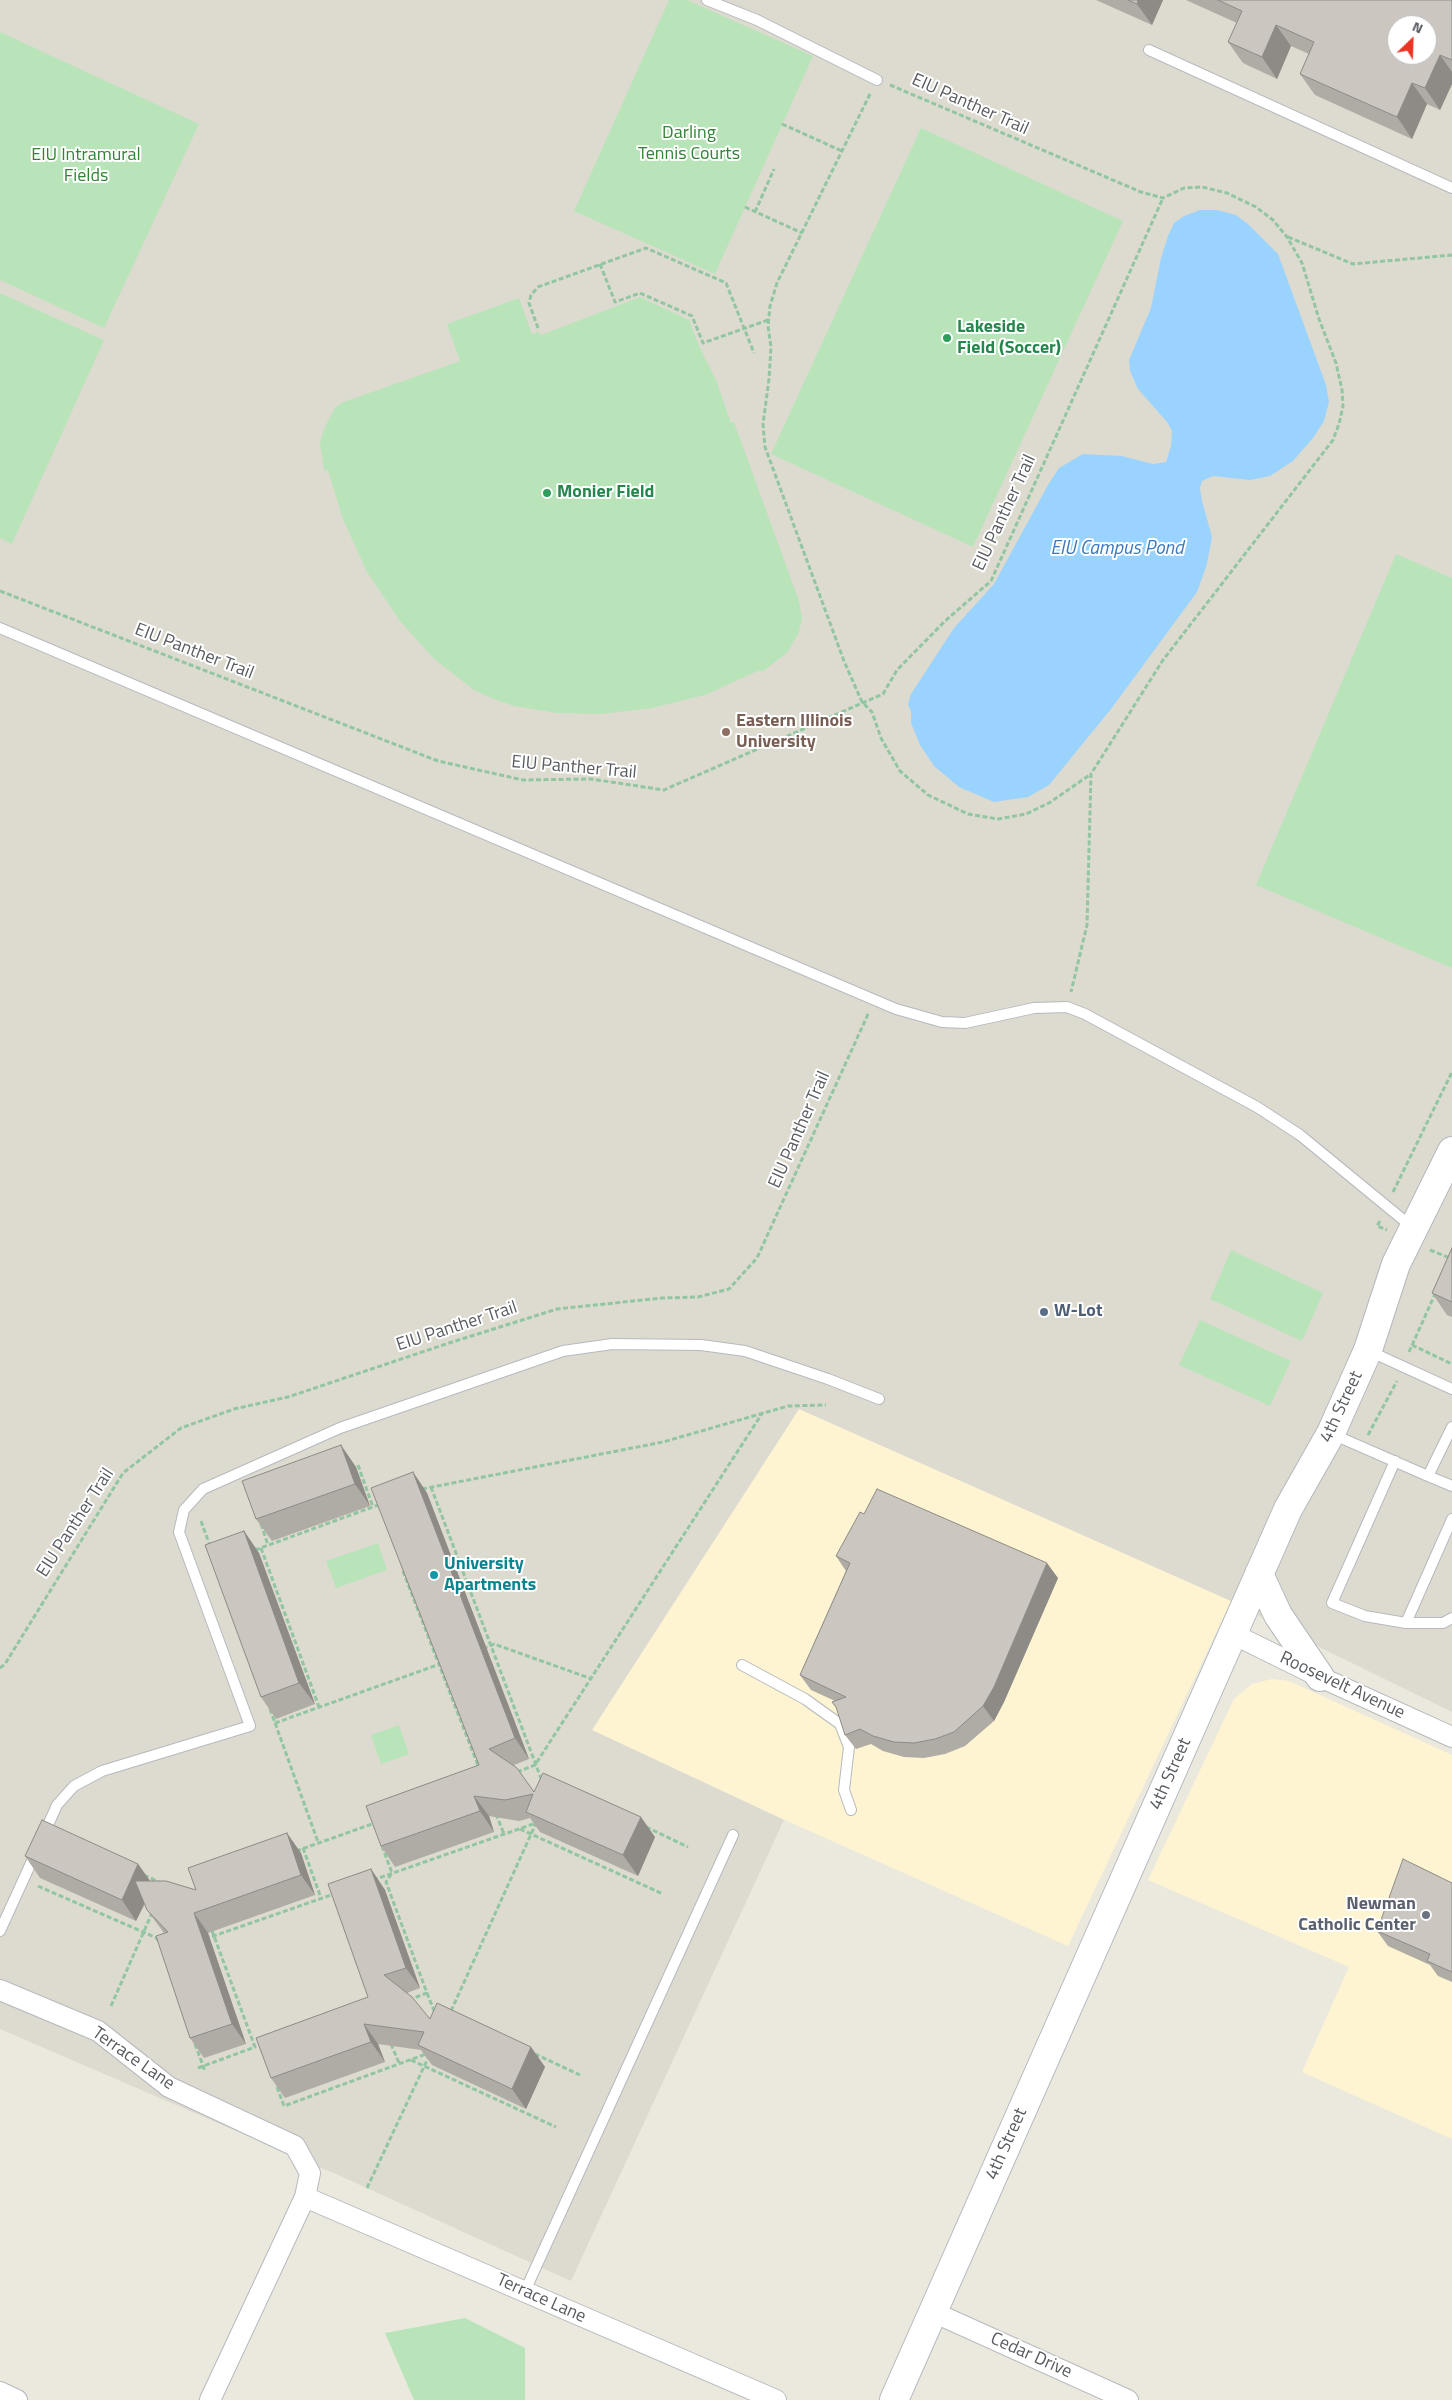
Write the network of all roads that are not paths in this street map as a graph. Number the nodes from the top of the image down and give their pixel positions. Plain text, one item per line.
1 (708, 0) edge
2 (1149, 50) dead end
3 (877, 80) road end
4 (1452, 188) edge
5 (0, 628) edge
6 (1452, 1151) edge
7 (1413, 1228) junction
8 (1368, 1350) junction
9 (1452, 1389) edge
10 (879, 1399) dead end
11 (1452, 1427) edge
12 (1331, 1433) junction
13 (1395, 1461) junction
14 (1428, 1476) junction
15 (1452, 1486) edge
16 (1452, 1518) edge
17 (1260, 1574) junction
18 (1452, 1618) edge
19 (1406, 1624) junction
20 (1233, 1634) junction
21 (742, 1665) dead end
22 (1320, 1677) junction
23 (1452, 1738) edge
24 (850, 1810) dead end
25 (733, 1835) dead end
26 (0, 1931) edge
27 (0, 1990) edge
28 (305, 2197) junction
29 (525, 2291) junction
30 (933, 2312) junction
31 (0, 2392) edge
32 (17, 2400) edge
33 (210, 2400) edge
34 (776, 2400) edge
35 (894, 2400) edge
36 (1128, 2400) edge

1 - 3 lane
2 - 4 lane
5 - 7 lane
6 - 7 street, 4th Street
7 - 8 street, 4th Street
8 - 9 lane
8 - 12 street, 4th Street
10 - 26 lane
11 - 14 lane
12 - 13 lane
12 - 17 street, 4th Street
13 - 14 lane
13 - 19 lane
14 - 15 lane
16 - 19 lane
17 - 20 street, 4th Street
17 - 22 street
18 - 19 lane
20 - 22 street, Roosevelt Avenue
20 - 30 street, 4th Street
21 - 24 lane
22 - 23 street, Roosevelt Avenue
25 - 29 lane
27 - 28 street, Terrace Lane
28 - 29 street, Terrace Lane
28 - 33 street, Terrace Lane
29 - 34 street, Terrace Lane
30 - 35 street, 4th Street
30 - 36 street, Cedar Drive
31 - 32 street

